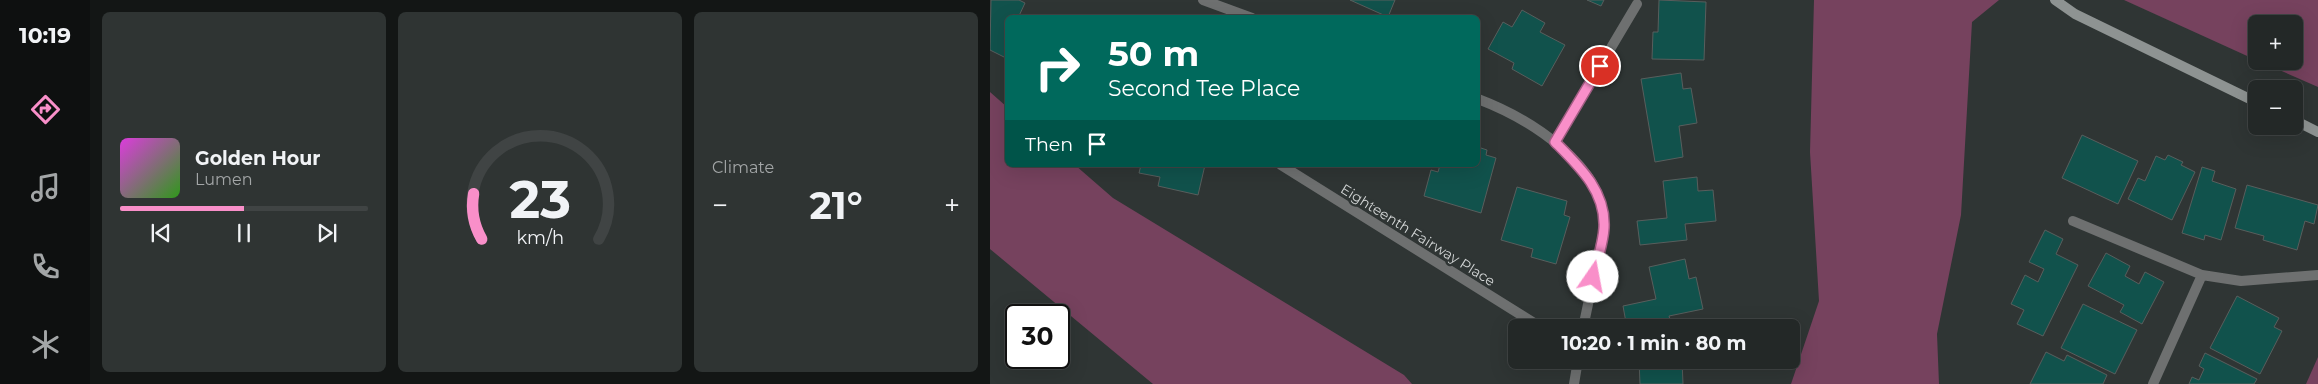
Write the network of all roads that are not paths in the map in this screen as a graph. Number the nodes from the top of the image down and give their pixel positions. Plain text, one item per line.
1 (1203, 0) edge
2 (2055, 0) edge
3 (1637, 4) dead end
4 (1244, 15) edge
5 (2248, 98) edge
6 (1480, 100) edge
7 (2303, 124) edge
8 (2318, 132) edge
9 (1555, 142) junction
10 (1284, 167) edge
11 (2073, 221) dead end
12 (2202, 275) junction
13 (2318, 275) edge
14 (1528, 319) edge
15 (1585, 319) edge
16 (1576, 369) edge
17 (1574, 384) edge
18 (2153, 384) edge

1 - 4 street
2 - 5 main road
3 - 9 street
6 - 9 street
7 - 8 main road
9 - 15 street
10 - 14 street, Eighteenth Fairway Place
11 - 12 street
12 - 13 street
12 - 18 street
16 - 17 street

